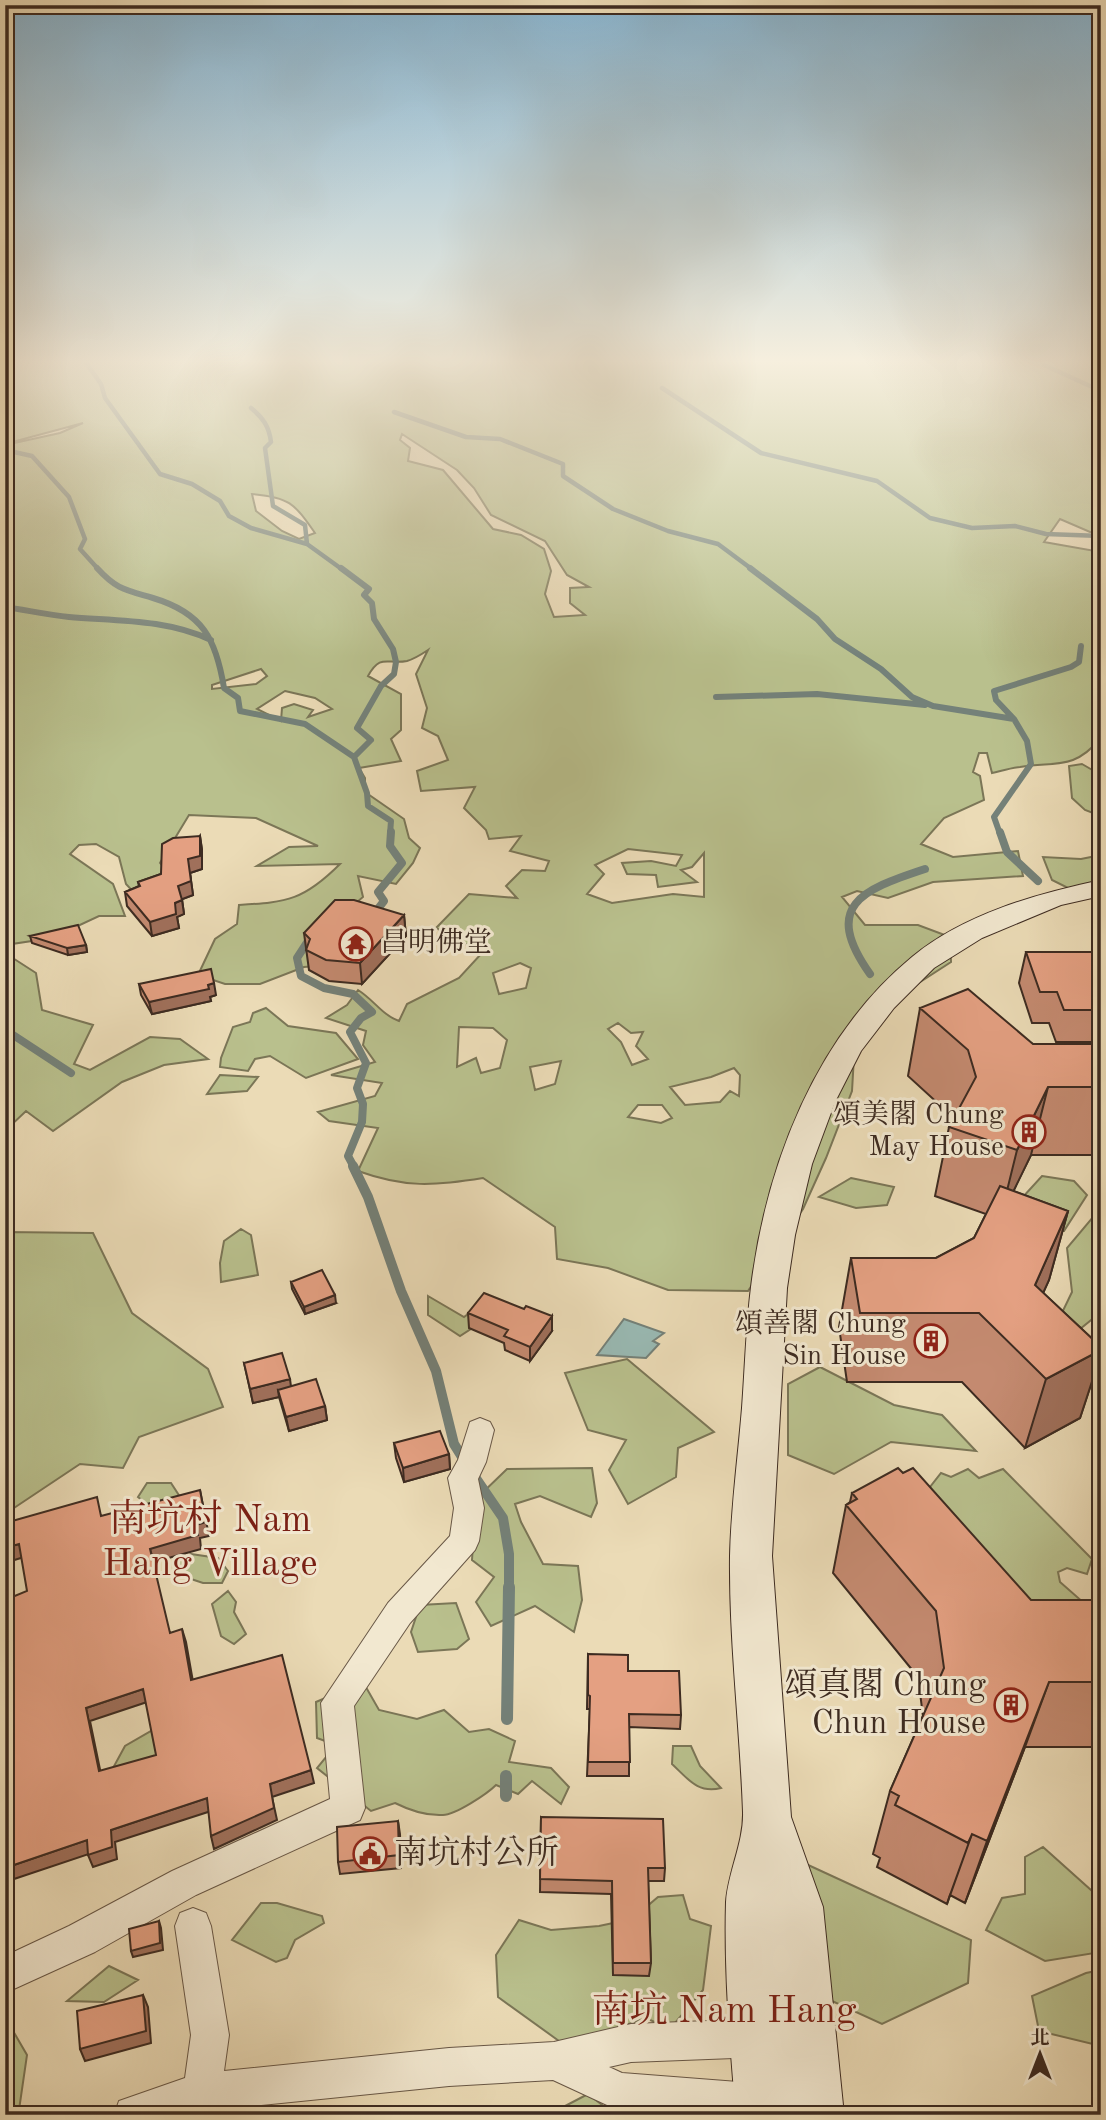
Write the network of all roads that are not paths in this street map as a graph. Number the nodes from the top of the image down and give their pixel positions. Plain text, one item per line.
1 (1101, 888) edge
2 (480, 1430) dead end
3 (467, 1470) joint
4 (767, 1817) junction
5 (193, 1926) dead end
6 (5, 1975) edge
7 (756, 2038) junction
8 (813, 2041) junction
9 (554, 2061) junction
10 (202, 2092) junction
11 (817, 2108) edge
12 (762, 2109) edge
13 (133, 2115) edge

1 - 4 street
2 - 3 street
3 - 6 street
4 - 7 street
4 - 8 street
5 - 10 street
7 - 8 street
7 - 9 street
7 - 12 street
8 - 11 street
9 - 10 street
9 - 12 street
10 - 13 street
11 - 12 street

